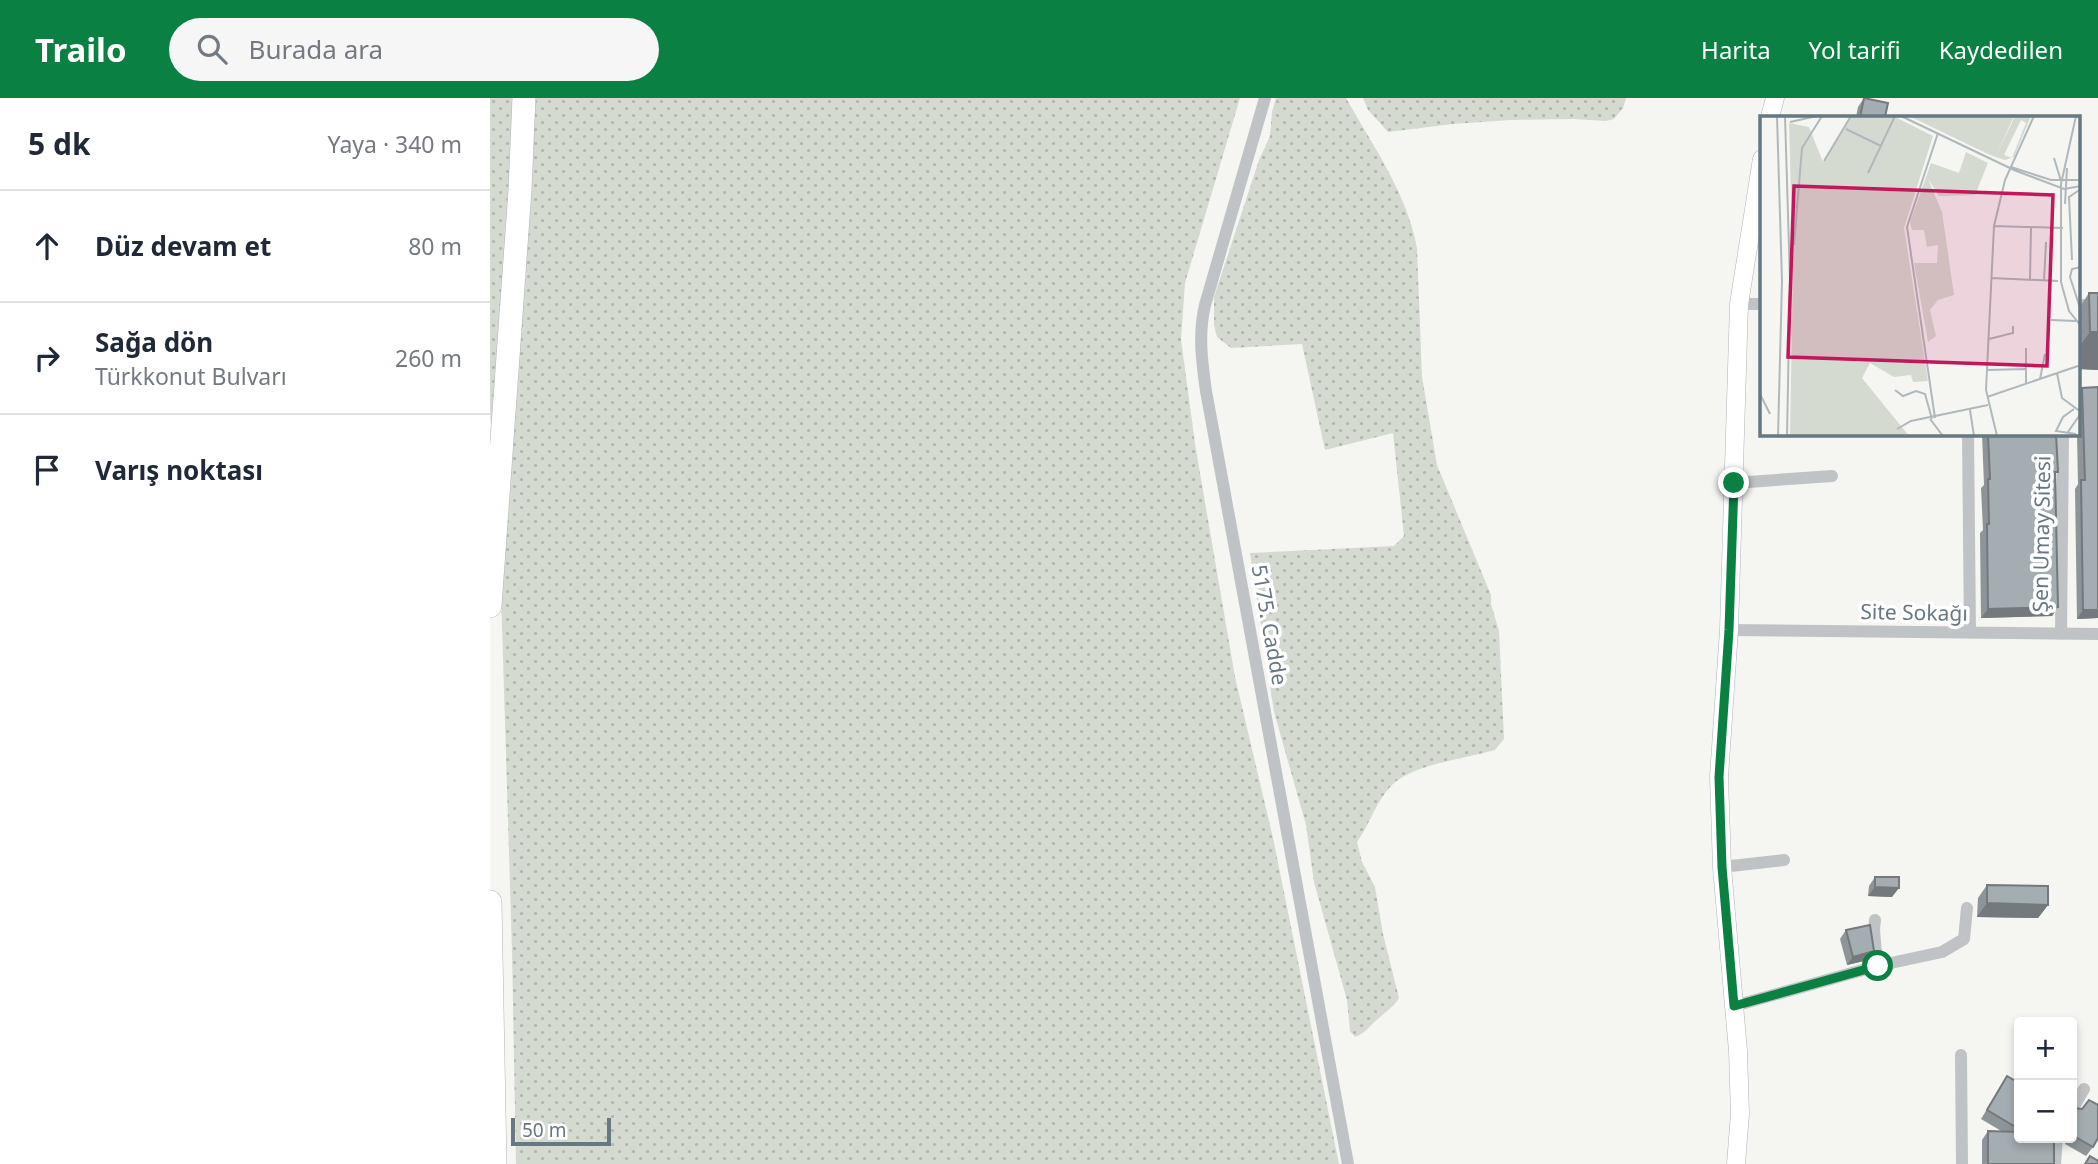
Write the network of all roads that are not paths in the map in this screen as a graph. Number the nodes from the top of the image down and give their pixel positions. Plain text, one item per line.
1 (524, 98) edge
2 (1265, 98) edge
3 (1774, 98) edge
4 (1770, 116) edge
5 (1760, 172) edge
6 (1739, 304) junction
7 (1760, 304) edge
8 (2080, 305) edge
9 (2098, 305) edge
10 (1968, 436) edge
11 (2063, 436) edge
12 (1832, 476) dead end
13 (1734, 483) junction
14 (490, 606) edge
15 (1729, 630) junction
16 (1970, 633) junction
17 (2061, 634) junction
18 (2098, 634) edge
19 (1784, 860) dead end
20 (1722, 867) junction
21 (490, 902) edge
22 (1967, 908) dead end
23 (1875, 920) dead end
24 (1878, 966) junction
25 (1734, 1006) junction
26 (1961, 1055) dead end
27 (2084, 1089) dead end
28 (2077, 1101) edge
29 (2057, 1143) edge
30 (495, 1164) edge
31 (1348, 1164) edge
32 (1736, 1164) edge
33 (1962, 1164) edge
34 (2055, 1164) edge

1 - 14 highway
2 - 31 street, 5175. Cadde
3 - 4 street
5 - 6 street
6 - 7 street
6 - 13 street
8 - 9 street
10 - 16 street
11 - 17 street, Şen Umay Sitesi
12 - 13 street
13 - 15 street
15 - 16 street, Site Sokağı
15 - 20 street
16 - 17 street, Site Sokağı
17 - 18 street, Site Sokağı
19 - 20 street
20 - 25 street
21 - 30 highway
22 - 24 street
23 - 24 street
24 - 25 street
25 - 32 street
26 - 33 street
27 - 28 street
29 - 34 street

